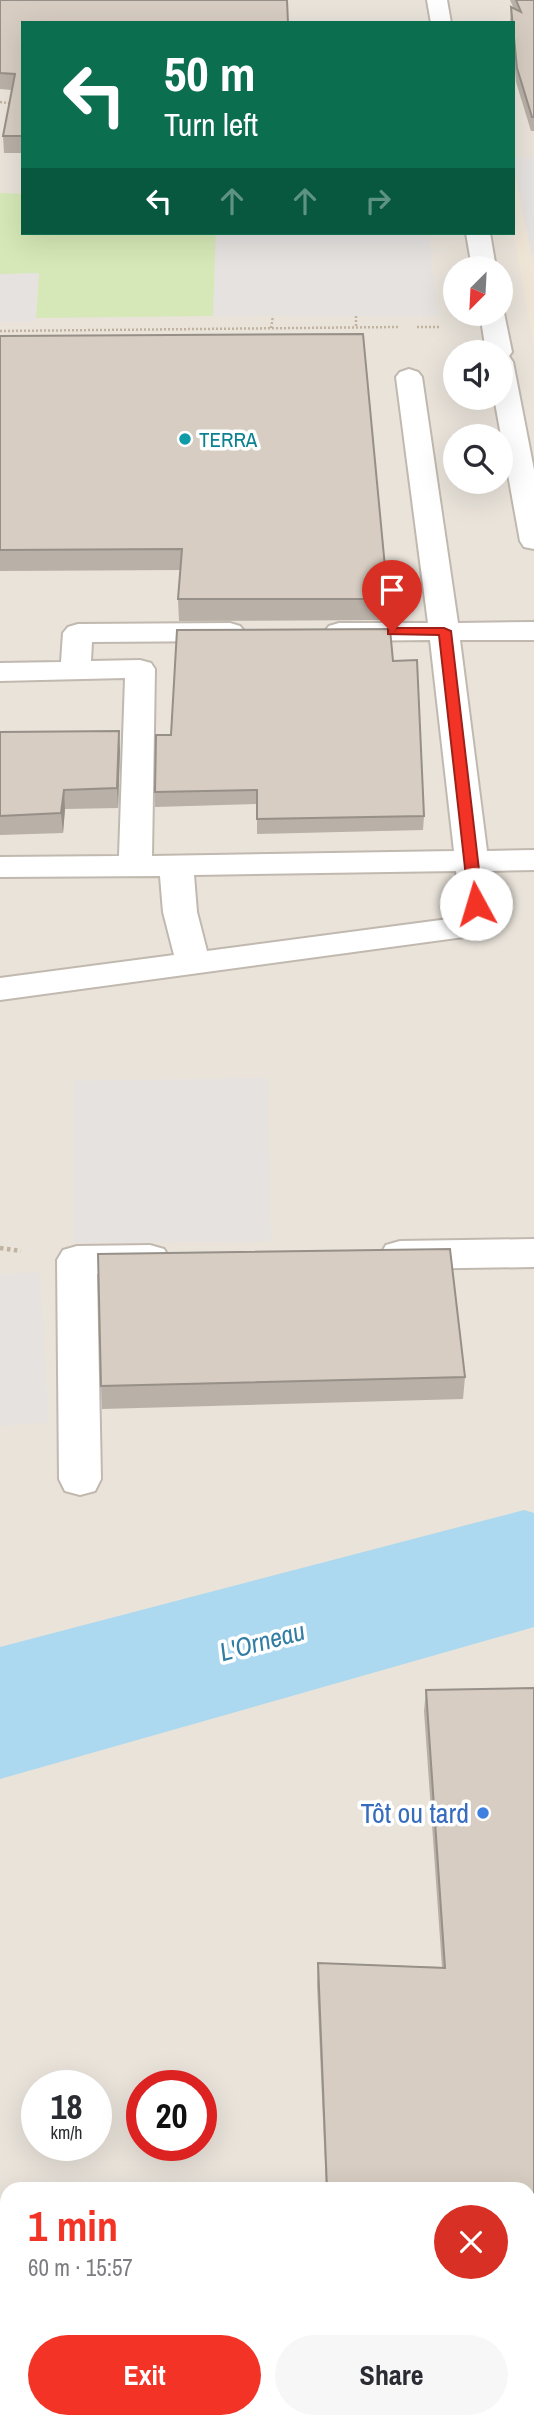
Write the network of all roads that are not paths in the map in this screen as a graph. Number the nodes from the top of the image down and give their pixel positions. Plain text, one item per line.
1 (437, 0) edge
2 (441, 21) edge
3 (478, 235) edge
4 (482, 256) edge
5 (409, 377) dead end
6 (509, 410) edge
7 (534, 541) edge
8 (444, 631) junction
9 (534, 631) edge
10 (254, 632) edge
11 (309, 632) edge
12 (75, 671) junction
13 (0, 672) edge
14 (471, 860) junction
15 (534, 860) edge
16 (176, 865) junction
17 (135, 866) junction
18 (0, 867) edge
19 (193, 963) junction
20 (0, 989) edge
21 (534, 1253) edge
22 (368, 1255) edge
23 (188, 1258) edge
24 (80, 1479) dead end

1 - 2 street
3 - 4 street
5 - 8 street
6 - 7 street
8 - 9 street
8 - 11 street
8 - 14 street
10 - 12 street
12 - 13 street
12 - 17 street
14 - 15 street
14 - 16 street
14 - 19 street
16 - 17 street
16 - 19 street
17 - 18 street
19 - 20 street
21 - 22 street
23 - 24 street

